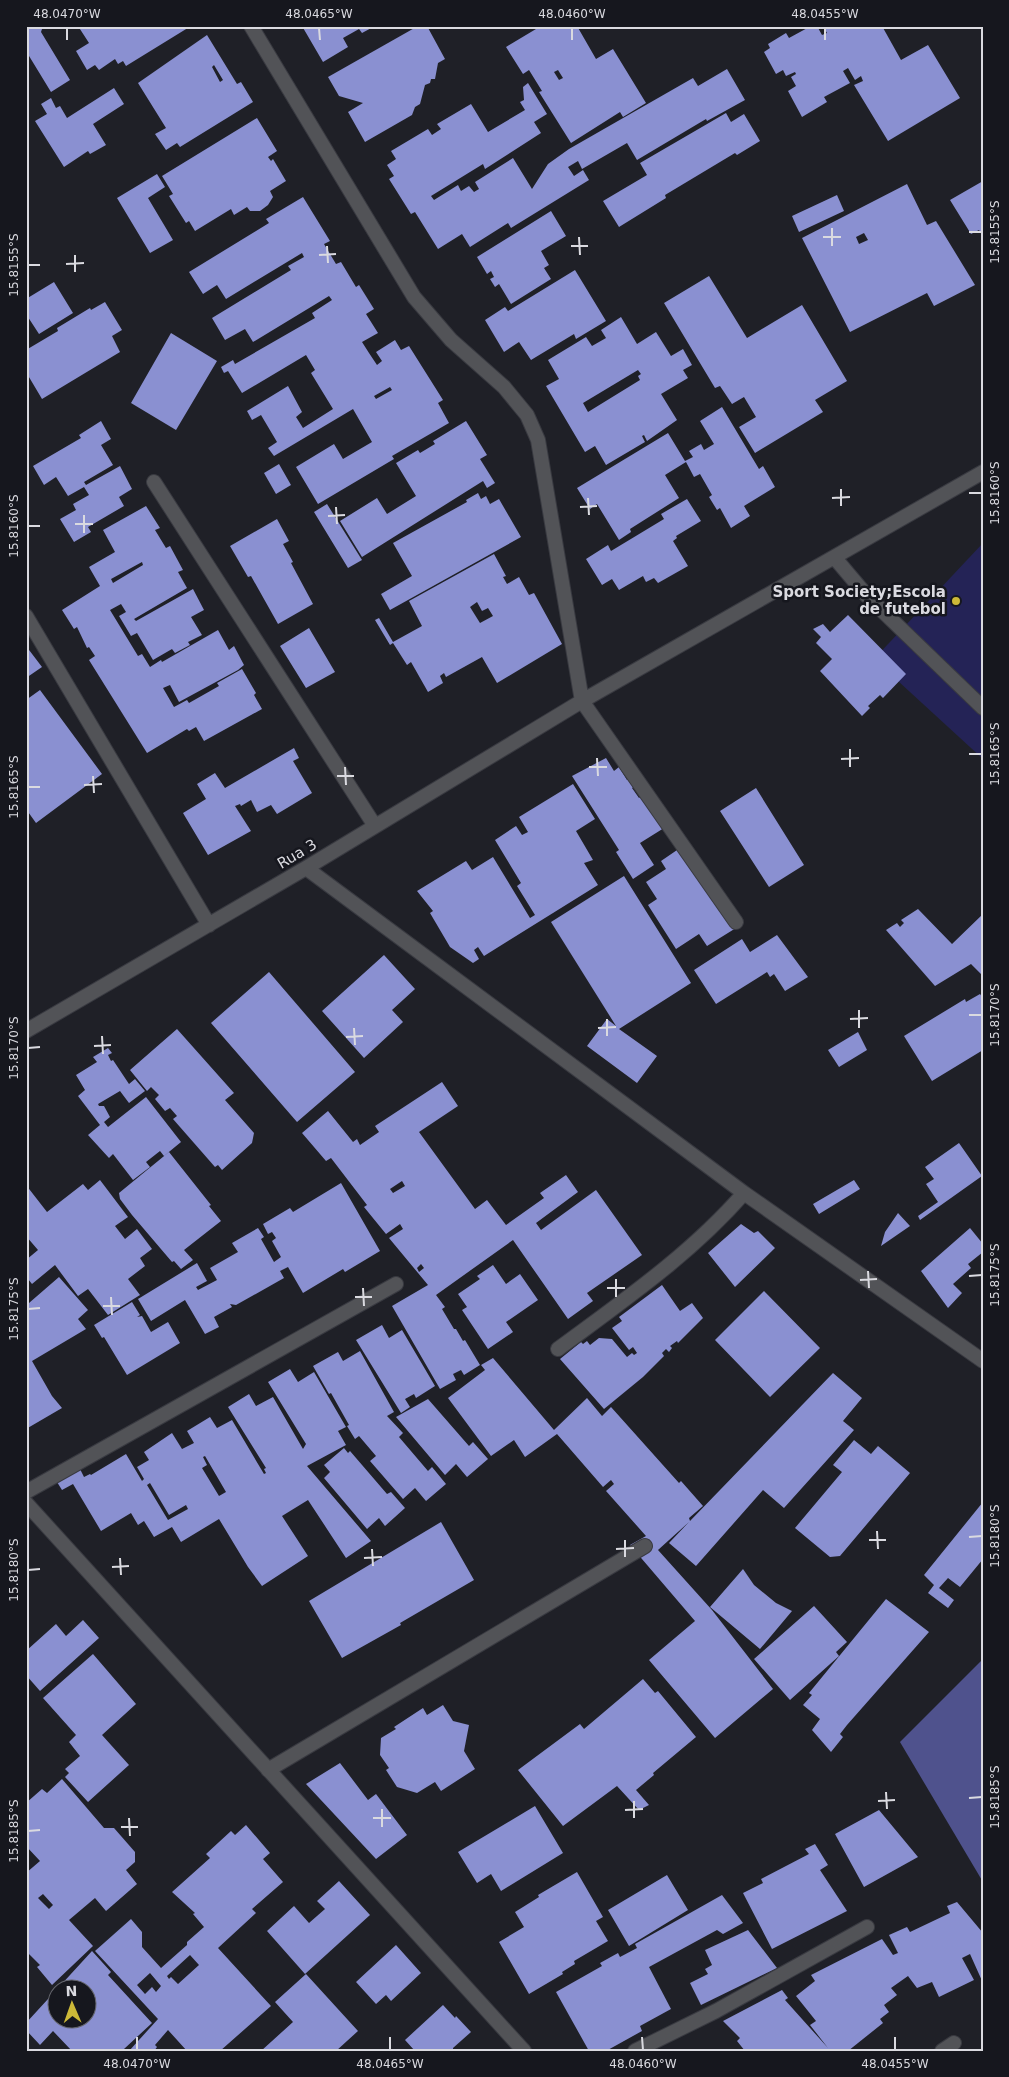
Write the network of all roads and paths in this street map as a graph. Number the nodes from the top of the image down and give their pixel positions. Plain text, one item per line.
1 (251, 26) edge
2 (983, 472) edge
3 (154, 482) dead end
4 (834, 557) junction
5 (26, 616) edge
6 (582, 701) junction
7 (983, 708) edge
8 (374, 826) junction
9 (306, 868) junction
10 (736, 922) dead end
11 (209, 925) junction
12 (26, 1031) edge
13 (744, 1193) junction
14 (396, 1284) dead end
15 (558, 1349) dead end
16 (983, 1361) edge
17 (26, 1492) edge
18 (26, 1503) edge
19 (645, 1546) dead end
20 (268, 1770) junction
21 (867, 1928) dead end
22 (524, 2051) edge
23 (634, 2051) edge

1 - 6 street
2 - 4 street, Rua 3
3 - 8 street
4 - 6 street, Rua 3
4 - 7 street
5 - 11 street
6 - 8 street, Rua 3
6 - 10 street
8 - 9 street, Rua 3
9 - 11 street, Rua 3
9 - 13 street
11 - 12 street, Rua 3
13 - 15 street
13 - 16 street
14 - 17 street
18 - 20 street
19 - 20 street
20 - 22 street
21 - 23 street

